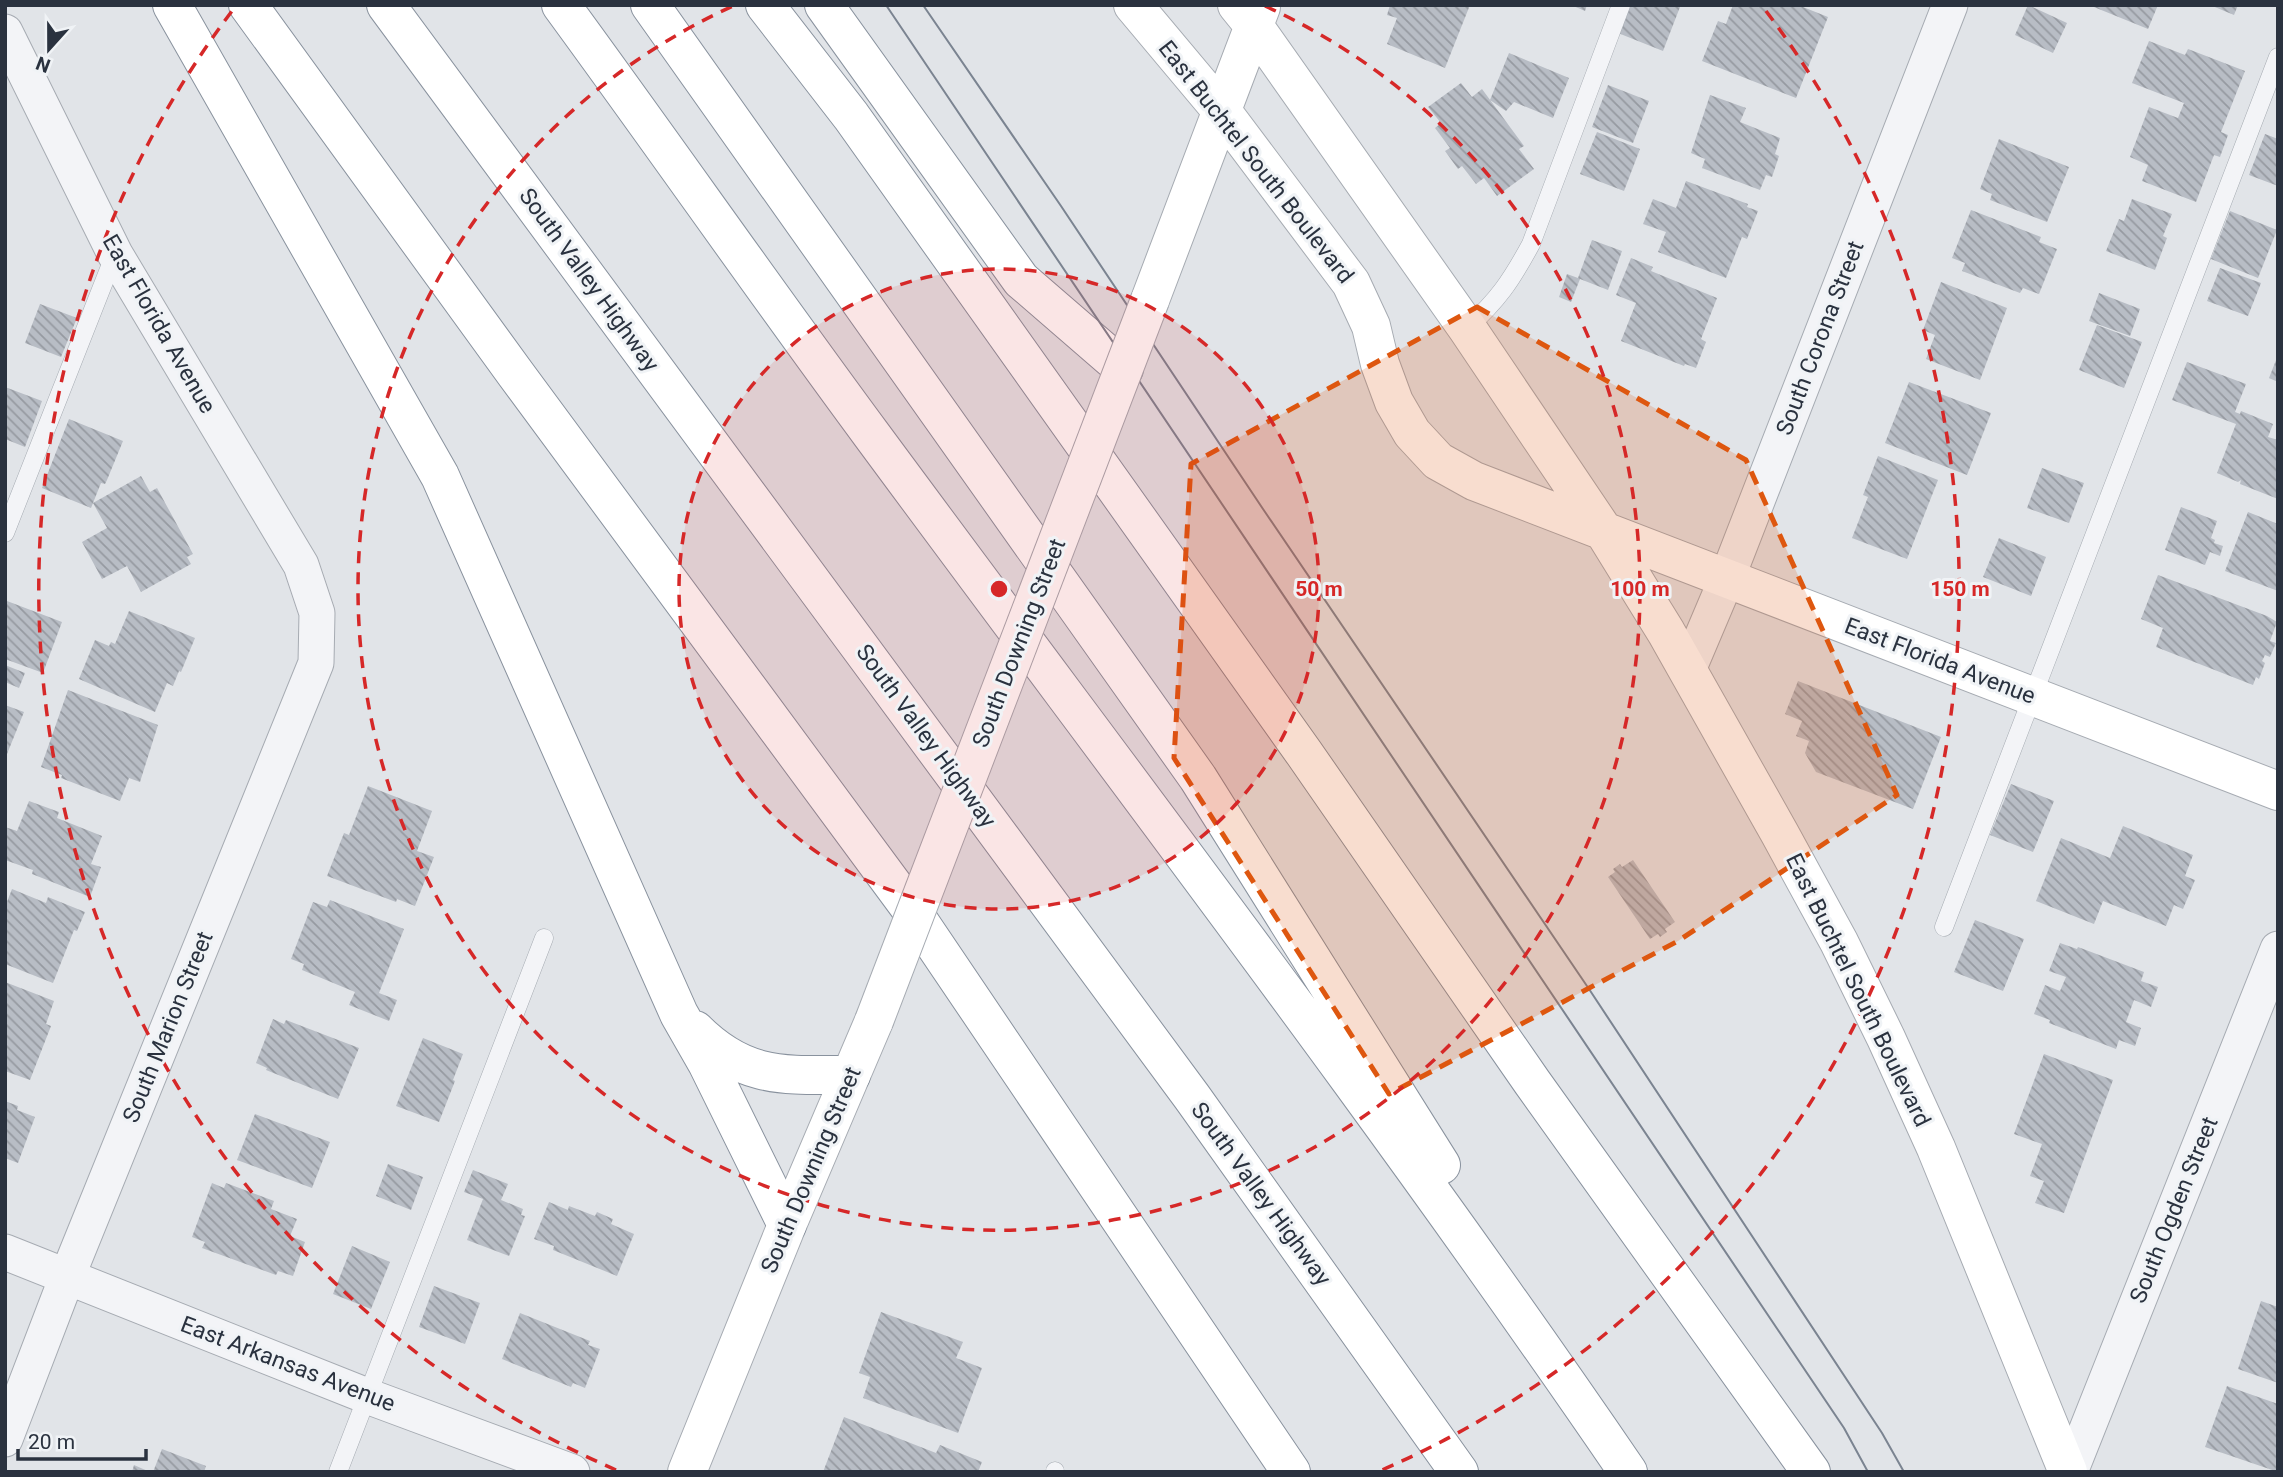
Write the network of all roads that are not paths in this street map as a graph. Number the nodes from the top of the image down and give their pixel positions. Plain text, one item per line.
1 (172, 5) edge
2 (248, 5) edge
3 (386, 5) edge
4 (561, 5) edge
5 (650, 5) edge
6 (765, 5) edge
7 (824, 5) edge
8 (1133, 5) edge
9 (1621, 5) edge
10 (1950, 5) edge
11 (1251, 12) edge
12 (5, 32) edge
13 (2278, 57) edge
14 (1221, 110) junction
15 (116, 254) junction
16 (1467, 328) junction
17 (1124, 369) junction
18 (1603, 530) junction
19 (5, 533) edge
20 (1727, 578) junction
21 (317, 613) joint
22 (1688, 670) junction
23 (2032, 696) junction
24 (2278, 791) edge
25 (1944, 927) dead end
26 (544, 938) dead end
27 (2278, 949) edge
28 (679, 1014) junction
29 (851, 1075) junction
30 (787, 1225) junction
31 (5, 1252) edge
32 (67, 1276) junction
33 (368, 1396) junction
34 (5, 1439) edge
35 (1802, 1458) edge
36 (338, 1472) edge
37 (572, 1472) edge
38 (687, 1472) edge
39 (1292, 1472) edge
40 (1459, 1472) edge
41 (1631, 1472) edge
42 (2069, 1472) edge

1 - 28 main road
2 - 39 main road
3 - 40 main road, South Valley Highway
4 - 41 main road
5 - 41 main road
6 - 35 main road
7 - 17 main road
8 - 14 main road, East Buchtel South Boulevard
9 - 16 lane
10 - 20 street, South Corona Street
11 - 14 main road, South Downing Street
11 - 16 main road, East Buchtel South Boulevard
12 - 15 street, East Florida Avenue
13 - 23 lane
14 - 17 main road, South Downing Street, bridge
14 - 18 main road, East Buchtel South Boulevard
15 - 19 lane
15 - 21 street, East Florida Avenue
16 - 18 main road, East Buchtel South Boulevard
17 - 29 main road, South Downing Street, bridge
18 - 20 main road, East Florida Avenue
18 - 22 main road, East Buchtel South Boulevard
20 - 22 street, South Corona Street
20 - 23 main road, East Florida Avenue
21 - 32 street, South Marion Street
22 - 42 main road, East Buchtel South Boulevard
23 - 24 main road, East Florida Avenue
23 - 25 lane
26 - 33 lane
27 - 42 street, South Ogden Street
28 - 29 main road
28 - 30 main road
29 - 30 main road, South Downing Street
30 - 38 main road, South Downing Street
31 - 32 street, East Arkansas Avenue
32 - 33 street, East Arkansas Avenue
32 - 34 street, South Marion Street
33 - 36 lane
33 - 37 street, East Arkansas Avenue

